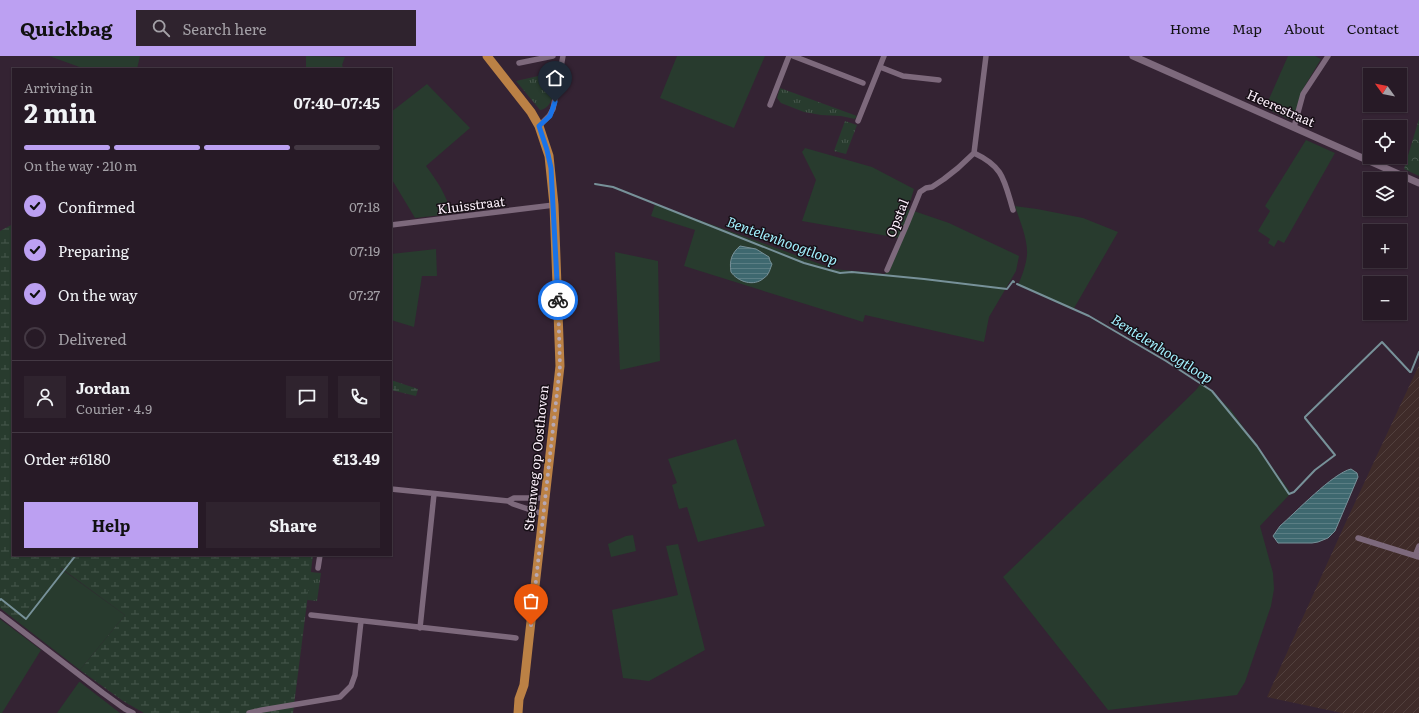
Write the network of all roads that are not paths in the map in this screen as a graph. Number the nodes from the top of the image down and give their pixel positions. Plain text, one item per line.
1 (487, 56) edge
2 (553, 56) edge
3 (563, 56) edge
4 (789, 56) edge
5 (793, 56) edge
6 (884, 56) edge
7 (986, 56) edge
8 (1133, 56) edge
9 (1328, 56) edge
10 (519, 63) dead end
11 (880, 67) junction
12 (939, 80) dead end
13 (863, 83) dead end
14 (770, 105) dead end
15 (858, 121) dead end
16 (539, 126) junction
17 (1294, 127) junction
18 (974, 153) junction
19 (1419, 183) edge
20 (554, 205) junction
21 (1013, 210) dead end
22 (392, 225) edge
23 (886, 270) dead end
24 (392, 489) edge
25 (434, 494) junction
26 (545, 498) junction
27 (508, 501) junction
28 (543, 514) junction
29 (1358, 538) dead end
30 (1419, 546) edge
31 (320, 556) edge
32 (1417, 556) edge
33 (318, 568) dead end
34 (0, 614) edge
35 (311, 615) dead end
36 (361, 621) junction
37 (420, 628) junction
38 (516, 638) dead end
39 (132, 713) edge
40 (249, 713) edge
41 (518, 713) edge

1 - 16 main road, Steenweg op Oosthoven
2 - 10 street
3 - 16 street
4 - 14 street
5 - 13 street
6 - 11 street
7 - 18 street
8 - 17 street, Heerestraat
9 - 17 street
11 - 12 street
11 - 15 street
16 - 20 main road, Steenweg op Oosthoven
17 - 19 street, Heerestraat
18 - 21 street
18 - 23 street, Opstal
20 - 22 street, Kluisstraat
20 - 26 main road, Steenweg op Oosthoven
24 - 25 street
25 - 27 street
25 - 37 street
26 - 27 street
26 - 28 main road, Steenweg op Oosthoven
27 - 28 street
28 - 41 main road, Steenweg op Oosthoven
29 - 32 street
30 - 32 street
31 - 33 street
34 - 39 street
35 - 36 street
36 - 37 street
36 - 40 street
37 - 38 street

